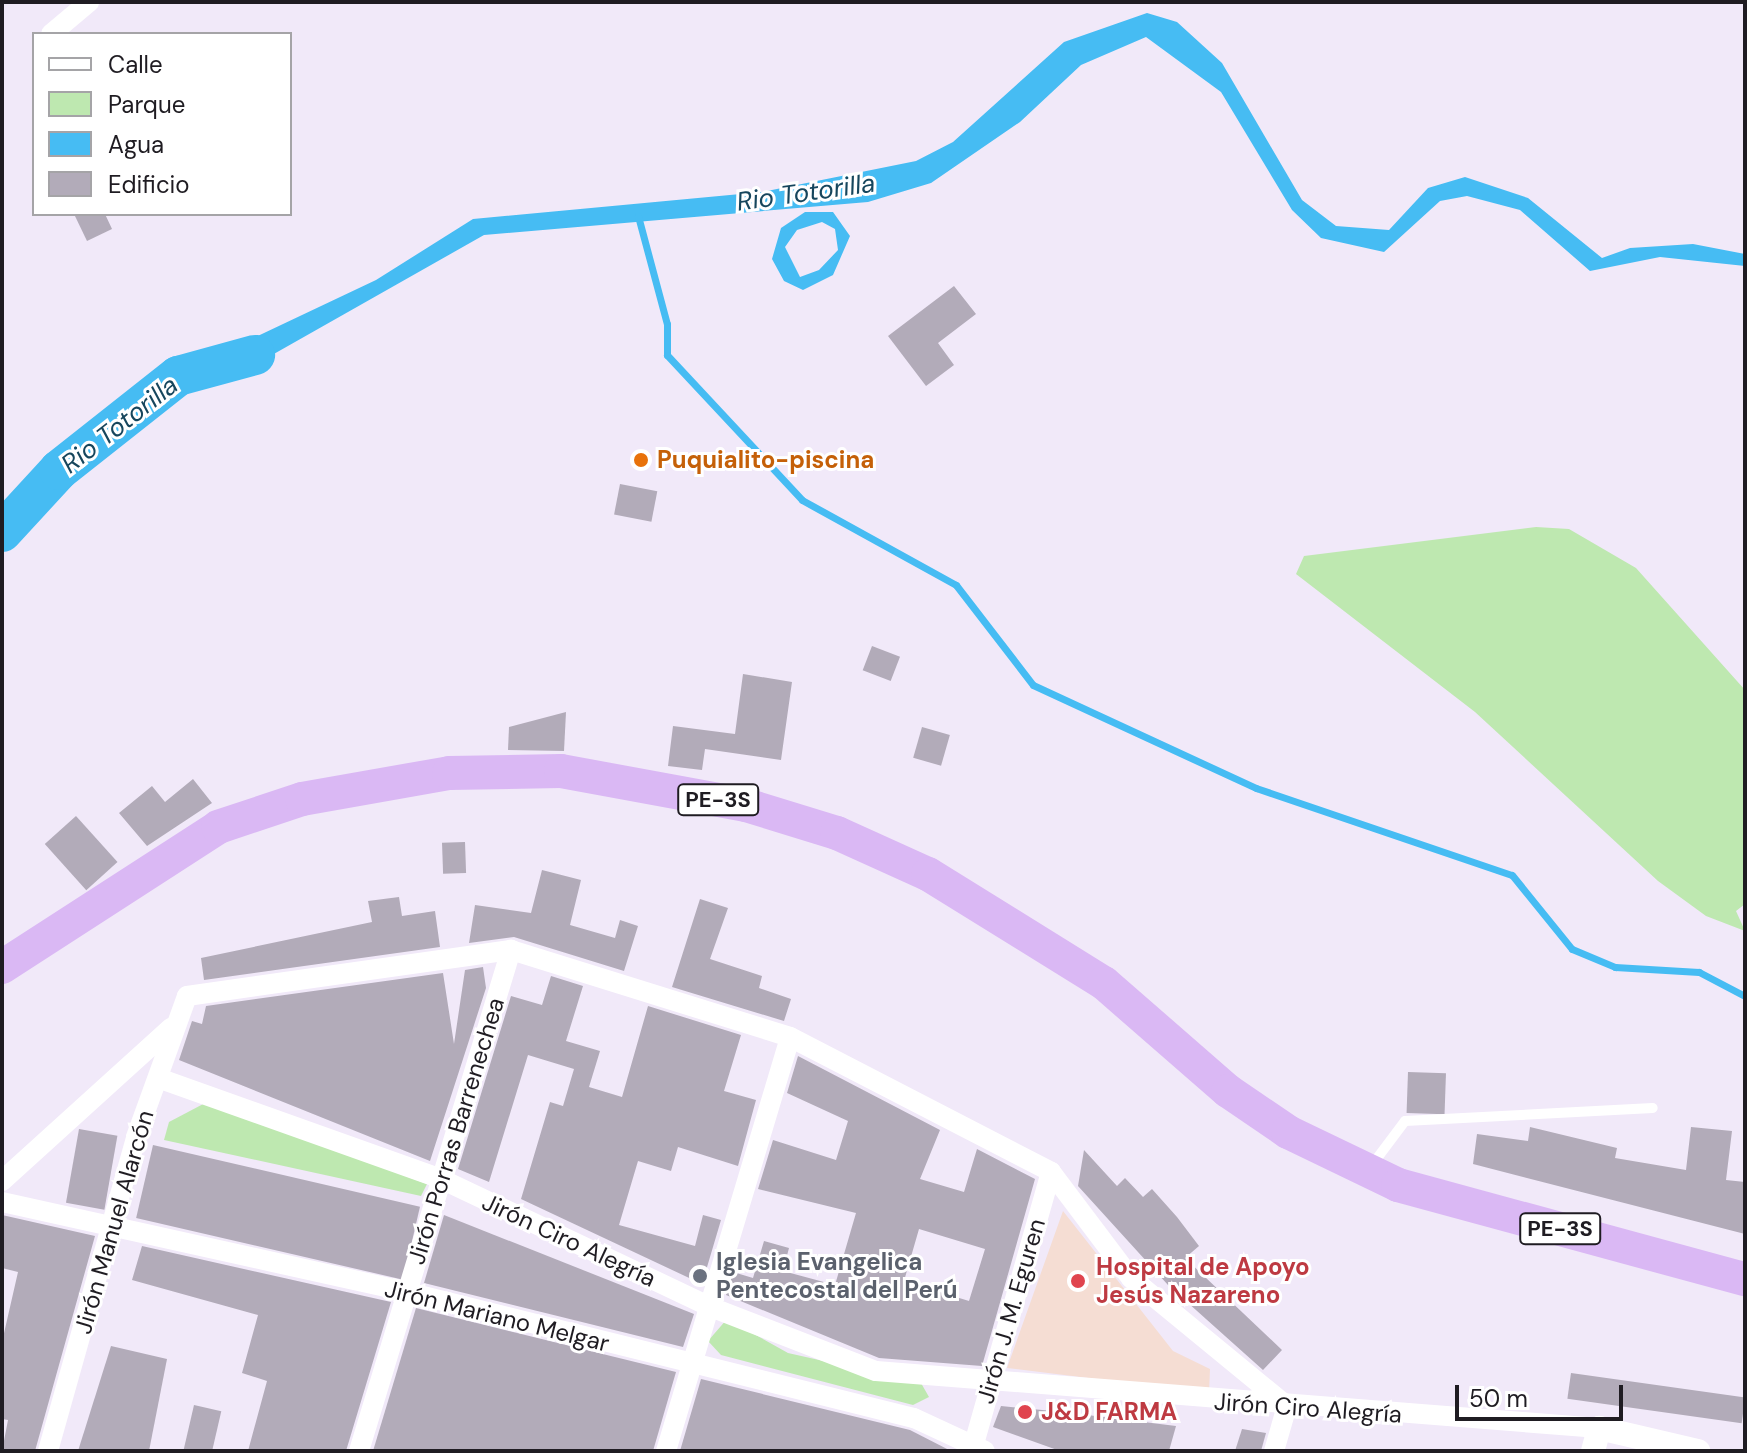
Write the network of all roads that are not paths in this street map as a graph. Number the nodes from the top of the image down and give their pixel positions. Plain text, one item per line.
1 (89, 2) edge
2 (53, 32) edge
3 (511, 950) junction
4 (2, 967) edge
5 (171, 1028) junction
6 (790, 1037) junction
7 (158, 1078) junction
8 (1653, 1108) dead end
9 (1375, 1169) junction
10 (1051, 1172) junction
11 (441, 1179) junction
12 (2, 1181) edge
13 (2, 1202) edge
14 (112, 1229) junction
15 (1703, 1257) junction
16 (1745, 1258) edge
17 (1745, 1279) edge
18 (407, 1292) junction
19 (708, 1306) junction
20 (692, 1366) junction
21 (991, 1385) junction
22 (1287, 1406) junction
23 (1596, 1440) edge
24 (977, 1449) edge
25 (48, 1451) edge
26 (359, 1451) edge
27 (666, 1451) edge
28 (1274, 1451) edge
29 (1698, 1451) edge

1 - 2 street
3 - 5 street, Jirón Manuel Alarcón
3 - 6 street
3 - 11 street, Jirón Porras Barrenechea
4 - 9 highway, PE-3S
5 - 7 street, Jirón Manuel Alarcón
5 - 12 street
6 - 10 street
6 - 19 street
7 - 11 street, Jirón Ciro Alegría
7 - 14 street, Jirón Manuel Alarcón
8 - 9 lane
9 - 15 highway, PE-3S
10 - 21 street, Jirón J. M. Eguren
10 - 22 street
11 - 18 street, Jirón Porras Barrenechea
11 - 19 street, Jirón Ciro Alegría
13 - 14 street, Jirón Mariano Melgar
14 - 18 street, Jirón Mariano Melgar
14 - 25 street, Jirón Manuel Alarcón
15 - 16 highway, PE-3S
15 - 17 highway, PE-3S
18 - 20 street, Jirón Mariano Melgar
18 - 26 street, Jirón Porras Barrenechea
19 - 20 street
19 - 21 street, Jirón Ciro Alegría
20 - 24 street, Jirón Mariano Melgar
20 - 27 street
21 - 22 street, Jirón Ciro Alegría
21 - 24 street, Jirón J. M. Eguren
22 - 23 street, Jirón Ciro Alegría
22 - 28 street
23 - 29 street, Jirón Ciro Alegría

